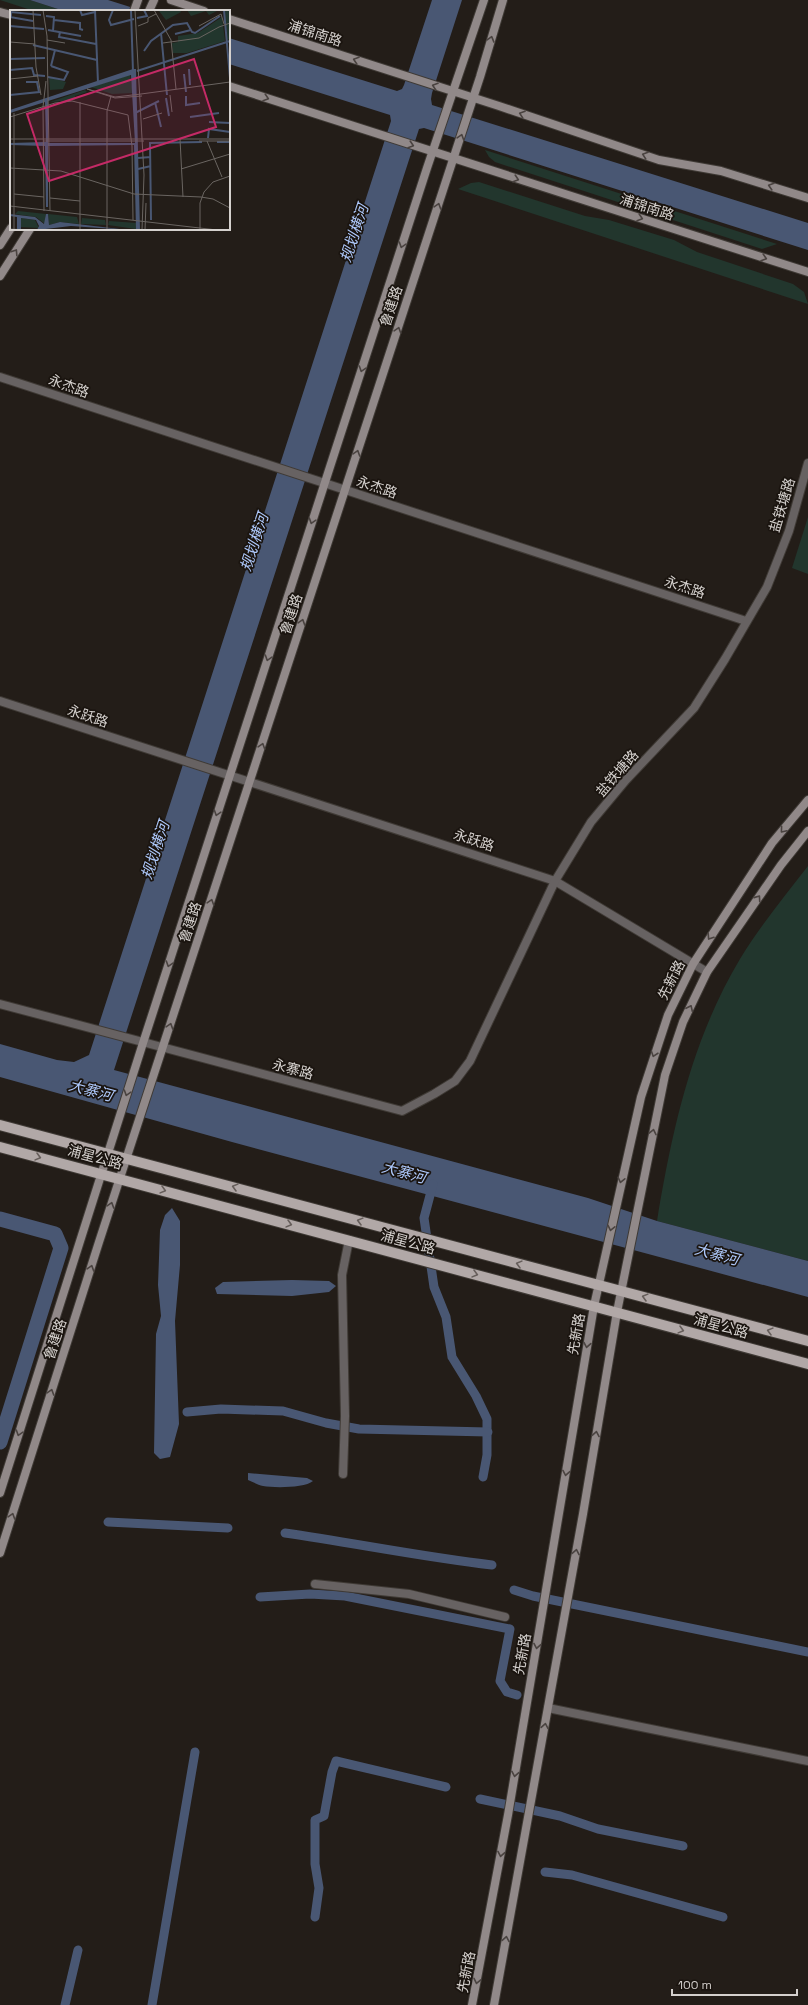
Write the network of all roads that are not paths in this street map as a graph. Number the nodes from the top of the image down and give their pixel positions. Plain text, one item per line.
1 (138, 0) edge
2 (154, 0) edge
3 (171, 0) edge
4 (484, 0) edge
5 (503, 0) edge
6 (134, 10) edge
7 (150, 10) edge
8 (201, 10) edge
9 (0, 12) edge
10 (10, 15) edge
11 (230, 19) edge
12 (230, 86) edge
13 (453, 92) junction
14 (473, 98) junction
15 (433, 152) junction
16 (453, 159) junction
17 (808, 198) edge
18 (10, 230) edge
19 (29, 230) edge
20 (0, 245) edge
21 (808, 272) edge
22 (0, 276) edge
23 (0, 377) edge
24 (808, 462) edge
25 (324, 484) junction
26 (345, 490) junction
27 (746, 621) junction
28 (0, 701) edge
29 (230, 776) junction
30 (250, 783) junction
31 (808, 800) edge
32 (808, 831) edge
33 (555, 881) junction
34 (693, 964) junction
35 (707, 972) junction
36 (0, 1004) edge
37 (143, 1043) junction
38 (163, 1048) junction
39 (434, 1094) joint
40 (0, 1125) edge
41 (0, 1146) edge
42 (107, 1154) junction
43 (127, 1159) junction
44 (101, 1174) junction
45 (120, 1178) junction
46 (349, 1240) junction
47 (598, 1285) junction
48 (621, 1291) junction
49 (594, 1306) junction
50 (617, 1312) junction
51 (808, 1341) edge
52 (808, 1364) edge
53 (342, 1474) dead end
54 (0, 1493) edge
55 (0, 1553) edge
56 (315, 1584) dead end
57 (505, 1616) dead end
58 (548, 1708) junction
59 (808, 1761) edge
60 (472, 2005) edge
61 (494, 2005) edge

1 - 6 street
2 - 7 street
3 - 8 street
4 - 13 street, 鲁建路
14 -> 5 street, 鲁建路
9 - 10 street
13 -> 11 street, 浦锦南路
12 -> 15 street, 浦锦南路
13 - 14 street, 浦锦南路
13 - 15 street, 鲁建路
16 -> 14 street, 鲁建路
17 -> 14 street, 浦锦南路
15 - 16 street, 浦锦南路
15 -> 25 street, 鲁建路
16 -> 21 street, 浦锦南路
26 -> 16 street, 鲁建路
18 - 20 street
22 -> 19 street
23 - 25 street, 永杰路
24 - 27 street, 盐铁塘路
25 - 26 street, 永杰路
25 -> 29 street, 鲁建路
26 - 27 street, 永杰路
30 -> 26 street, 鲁建路
27 - 33 street, 盐铁塘路
28 - 29 street, 永跃路
29 - 30 street, 永跃路
29 -> 37 street, 鲁建路
30 - 33 street, 永跃路
38 -> 30 street, 鲁建路
31 -> 34 street, 先新路
35 -> 32 street, 先新路
33 - 34 street, 永跃路
33 - 39 street, 盐铁塘路
34 - 35 street, 永跃路
34 -> 47 street, 先新路
48 -> 35 street, 先新路
36 - 37 street, 永寨路
37 - 38 street, 永寨路
37 -> 42 street, 鲁建路
38 - 39 street, 永寨路
38 - 43 street, 鲁建路
40 - 42 main road, 浦星公路
41 -> 44 main road, 浦星公路
42 - 43 main road, 浦星公路
42 - 44 street, 鲁建路
43 - 45 street, 鲁建路
47 -> 43 main road, 浦星公路
44 - 45 main road, 浦星公路
44 -> 54 street, 鲁建路
45 -> 46 main road, 浦星公路
55 -> 45 street, 鲁建路
46 -> 49 main road, 浦星公路
46 - 53 street
47 - 48 main road, 浦星公路
47 - 49 street, 先新路
48 - 50 street, 先新路
51 -> 48 main road, 浦星公路
49 - 50 main road, 浦星公路
49 -> 60 street, 先新路
50 -> 52 main road, 浦星公路
58 -> 50 street
56 - 57 street
58 - 59 street
61 -> 58 street

